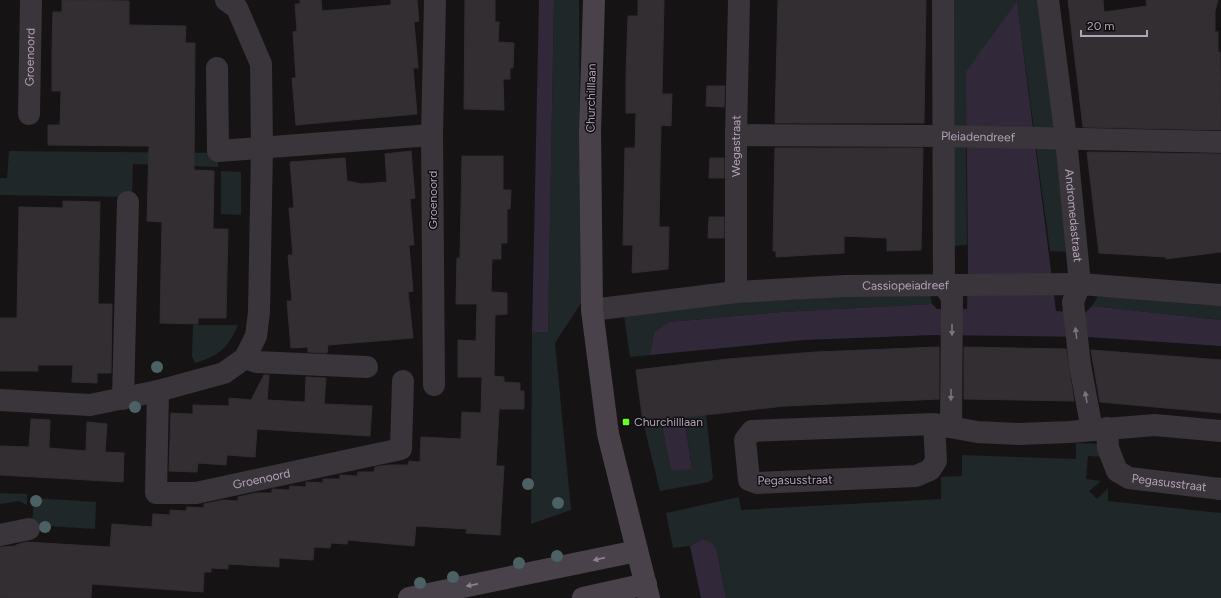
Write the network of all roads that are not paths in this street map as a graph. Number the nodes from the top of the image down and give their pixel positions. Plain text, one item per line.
1 (31, 0) edge
2 (435, 0) edge
3 (594, 0) edge
4 (738, 0) edge
5 (943, 0) edge
6 (1048, 0) edge
7 (237, 3) edge
8 (218, 68) dead end
9 (29, 114) dead end
10 (432, 135) junction
11 (736, 135) junction
12 (942, 136) junction
13 (1066, 139) junction
14 (1221, 142) edge
15 (262, 148) junction
16 (128, 202) dead end
17 (954, 289) junction
18 (736, 292) junction
19 (1076, 293) junction
20 (1221, 295) edge
21 (592, 310) junction
22 (246, 358) junction
23 (367, 367) dead end
24 (403, 381) dead end
25 (434, 385) dead end
26 (158, 391) junction
27 (123, 399) junction
28 (0, 400) edge
29 (942, 426) junction
30 (1099, 429) junction
31 (1221, 431) edge
32 (1221, 489) edge
33 (28, 529) dead end
34 (0, 535) edge
35 (638, 551) junction
36 (647, 591) edge
37 (409, 598) edge
38 (583, 598) edge

1 - 9 street, Groenoord
2 - 10 street, Groenoord
3 - 21 street, Churchilllaan
4 - 11 street, Wegastraat
5 - 12 street
6 - 13 street, Andromedastraat
7 - 15 street
8 - 15 street
10 - 15 street
10 - 25 street, Groenoord
11 - 12 street, Pleiadendreef
11 - 18 street, Wegastraat
12 - 13 street, Pleiadendreef
12 - 17 street
13 - 14 street, Pleiadendreef
13 - 19 street, Andromedastraat
15 - 22 street
16 - 27 street
17 - 18 street, Cassiopeiadreef
17 - 19 street, Cassiopeiadreef
17 -> 29 street
18 - 21 street, Cassiopeiadreef
19 - 20 street, Cassiopeiadreef
30 -> 19 street, Andromedastraat
21 - 35 street, Churchilllaan
22 - 23 street
22 - 26 street
24 - 26 street, Groenoord
26 - 27 street
27 - 28 street
29 - 29 street, Pegasusstraat
29 - 30 street, Pegasusstraat
30 - 31 street, Pegasusstraat
30 - 32 street, Pegasusstraat
33 - 34 street
35 - 36 street, Churchilllaan
35 -> 37 street
36 - 38 street

